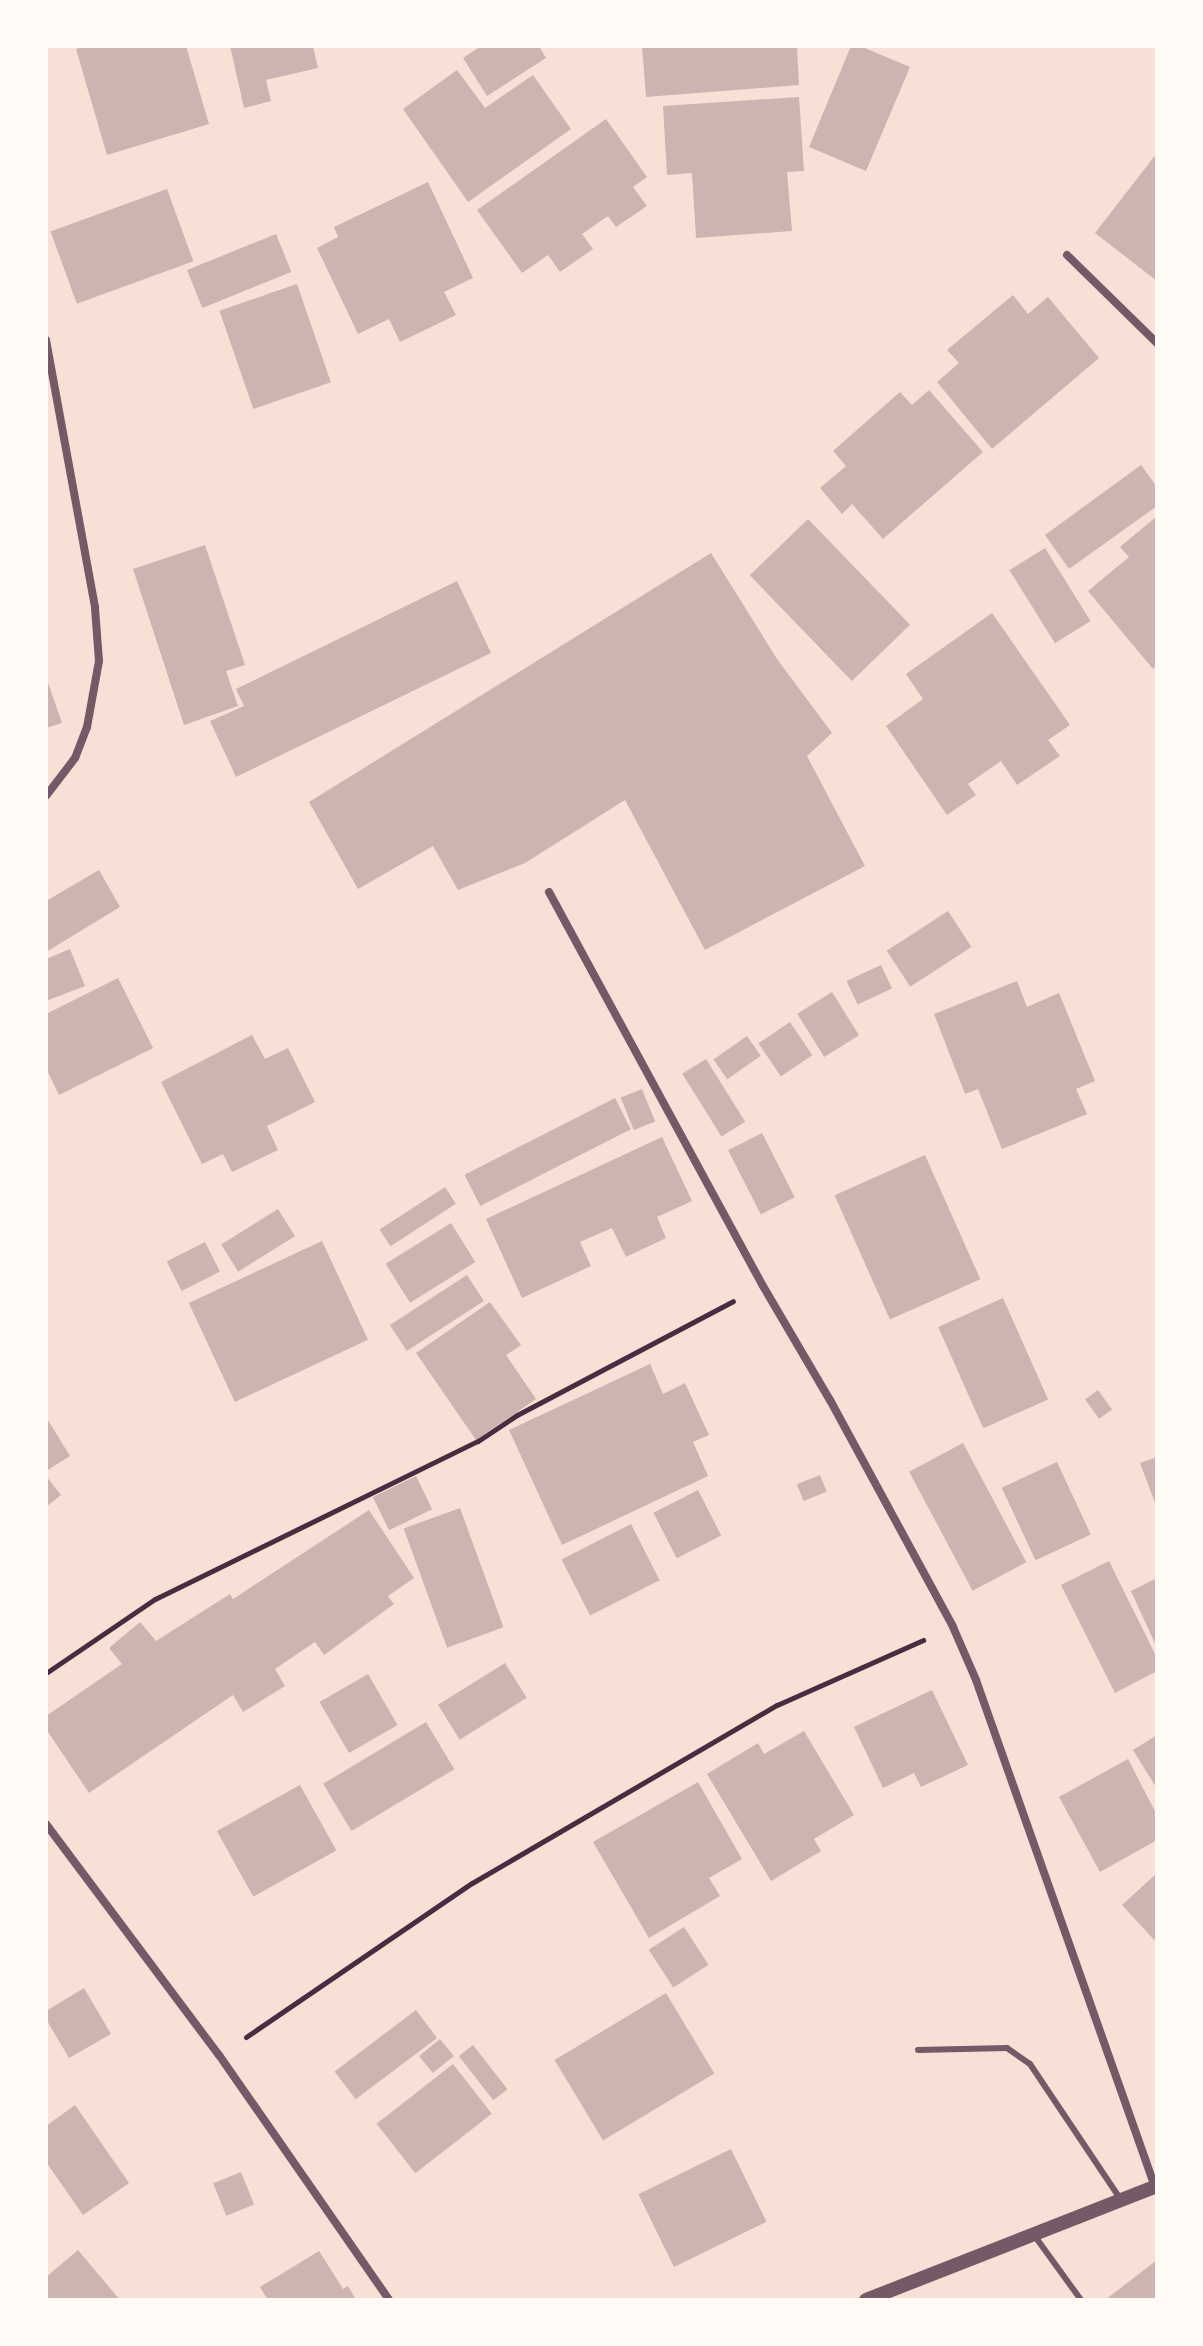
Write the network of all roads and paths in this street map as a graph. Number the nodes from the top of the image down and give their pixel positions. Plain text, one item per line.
1 (1067, 255) dead end
2 (46, 340) edge
3 (1157, 343) edge
4 (46, 796) edge
5 (549, 892) dead end
6 (763, 1286) junction
7 (953, 1627) junction
8 (46, 1673) edge
9 (46, 1824) edge
10 (918, 2050) dead end
11 (219, 2055) junction
12 (1156, 2186) edge
13 (1121, 2200) junction
14 (1033, 2234) junction
15 (389, 2300) edge
16 (866, 2300) edge
17 (1081, 2300) edge

1 - 3 street
2 - 4 street
5 - 6 street
6 - 7 street
6 - 8 path
7 - 11 path
7 - 12 street
9 - 11 street
10 - 13 lane
11 - 15 street
12 - 13 street
13 - 14 street
14 - 16 street
14 - 17 lane

